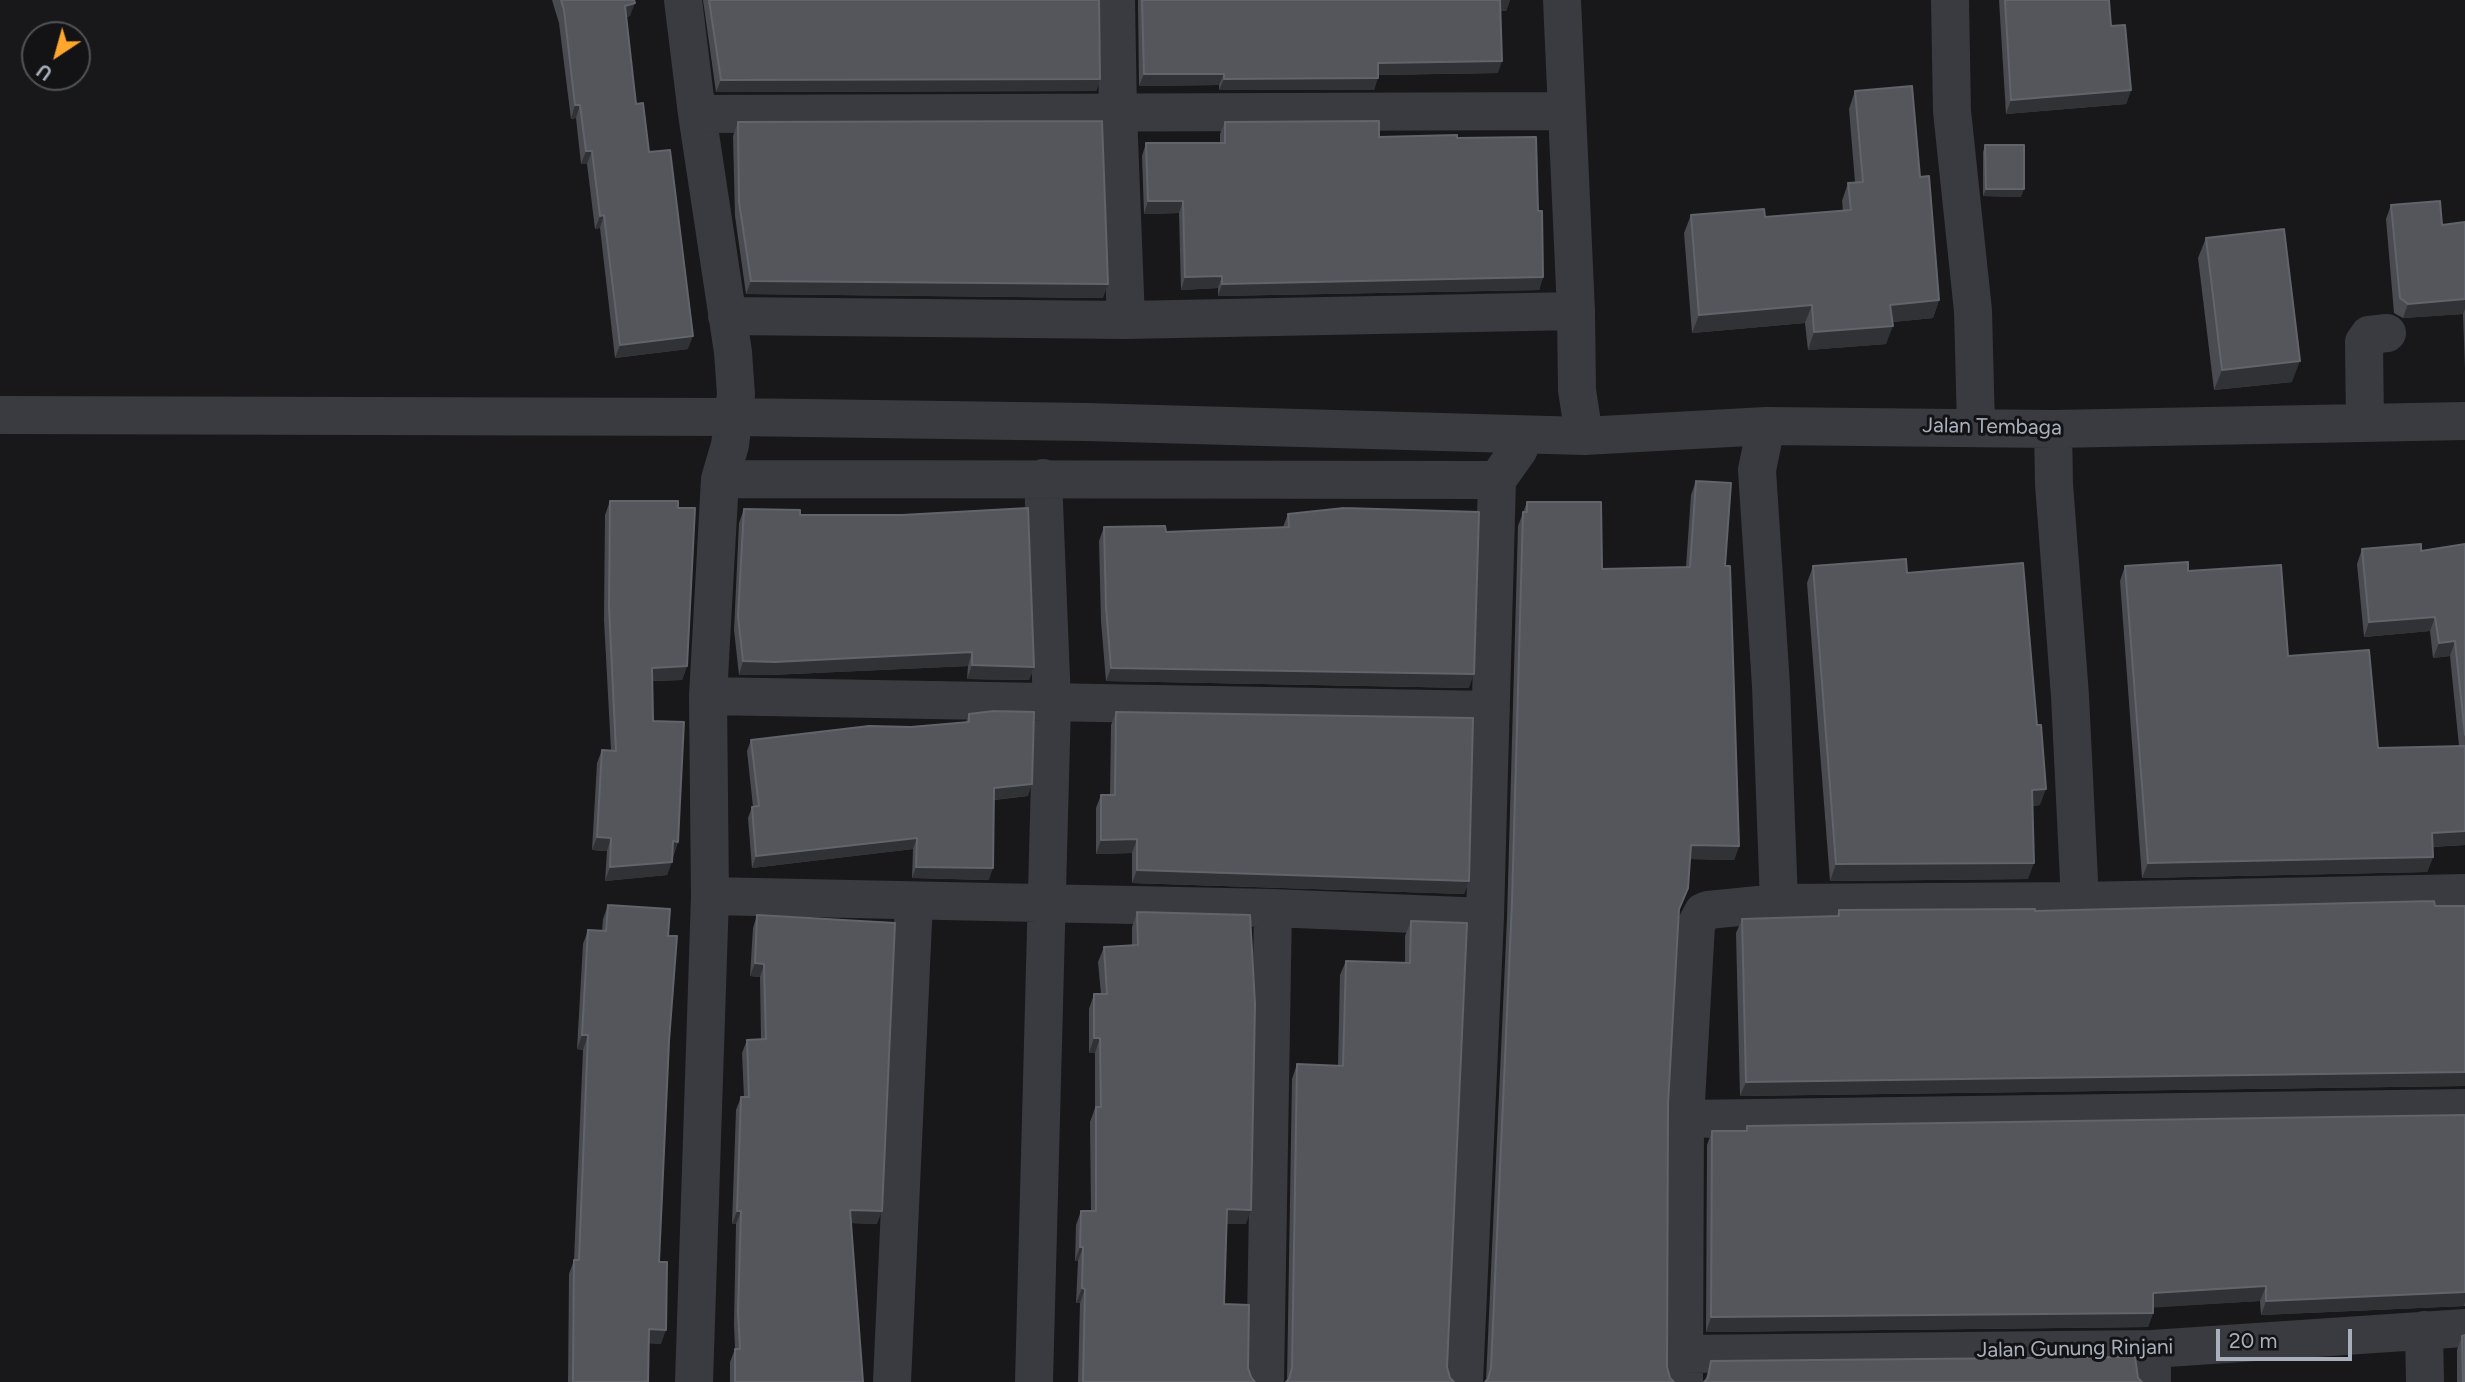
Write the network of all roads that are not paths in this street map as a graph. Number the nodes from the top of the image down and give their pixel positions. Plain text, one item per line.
1 (683, 0) edge
2 (1116, 0) edge
3 (1562, 0) edge
4 (1950, 0) edge
5 (1566, 111) junction
6 (1118, 112) junction
7 (697, 114) junction
8 (1126, 320) junction
9 (1575, 328) junction
10 (2387, 333) dead end
11 (730, 334) junction
12 (2365, 400) junction
13 (736, 405) junction
14 (0, 415) edge
15 (2465, 421) edge
16 (1766, 426) junction
17 (1976, 426) junction
18 (2053, 429) junction
19 (1520, 435) junction
20 (1584, 436) junction
21 (1043, 478) junction
22 (720, 479) junction
23 (1497, 480) junction
24 (708, 696) junction
25 (1052, 703) junction
26 (1491, 710) junction
27 (2465, 893) edge
28 (710, 896) junction
29 (914, 901) junction
30 (2080, 901) junction
31 (1046, 903) junction
32 (1779, 903) junction
33 (1273, 908) junction
34 (1485, 917) junction
35 (2465, 1108) edge
36 (1685, 1119) junction
37 (2465, 1328) edge
38 (2424, 1330) junction
39 (2152, 1365) edge
40 (1684, 1368) edge
41 (694, 1382) edge
42 (892, 1382) edge
43 (1034, 1382) edge
44 (1265, 1382) edge
45 (1464, 1382) edge
46 (2425, 1382) edge

1 - 7 street
2 - 6 street
3 - 5 street
4 - 17 street
5 - 6 street
5 - 9 street
6 - 7 street
6 - 8 street
7 - 11 street
8 - 9 street
8 - 11 street
9 - 20 street
10 - 12 street
11 - 13 street
12 - 15 street, Jalan Tembaga
12 - 18 street, Jalan Tembaga
13 - 14 street, Jalan Tembaga
13 - 19 street, Jalan Tembaga
13 - 22 street
16 - 17 street, Jalan Tembaga
16 - 20 street, Jalan Tembaga
16 - 32 street
17 - 18 street, Jalan Tembaga
18 - 30 street
19 - 20 street, Jalan Tembaga
19 - 23 street
21 - 22 street
21 - 23 street
21 - 25 street
22 - 24 street
23 - 26 street
24 - 25 street
24 - 28 street
25 - 26 street
25 - 31 street
26 - 34 street
27 - 30 street
28 - 29 street
28 - 41 street
29 - 31 street
29 - 42 street
30 - 32 street
31 - 33 street
31 - 43 street
32 - 36 street
33 - 34 street
33 - 44 street
34 - 45 street
35 - 36 street
36 - 40 street
37 - 38 street, Jalan Gunung Rinjani
38 - 39 street, Jalan Gunung Rinjani
38 - 46 street
39 - 40 street, Jalan Gunung Rinjani

